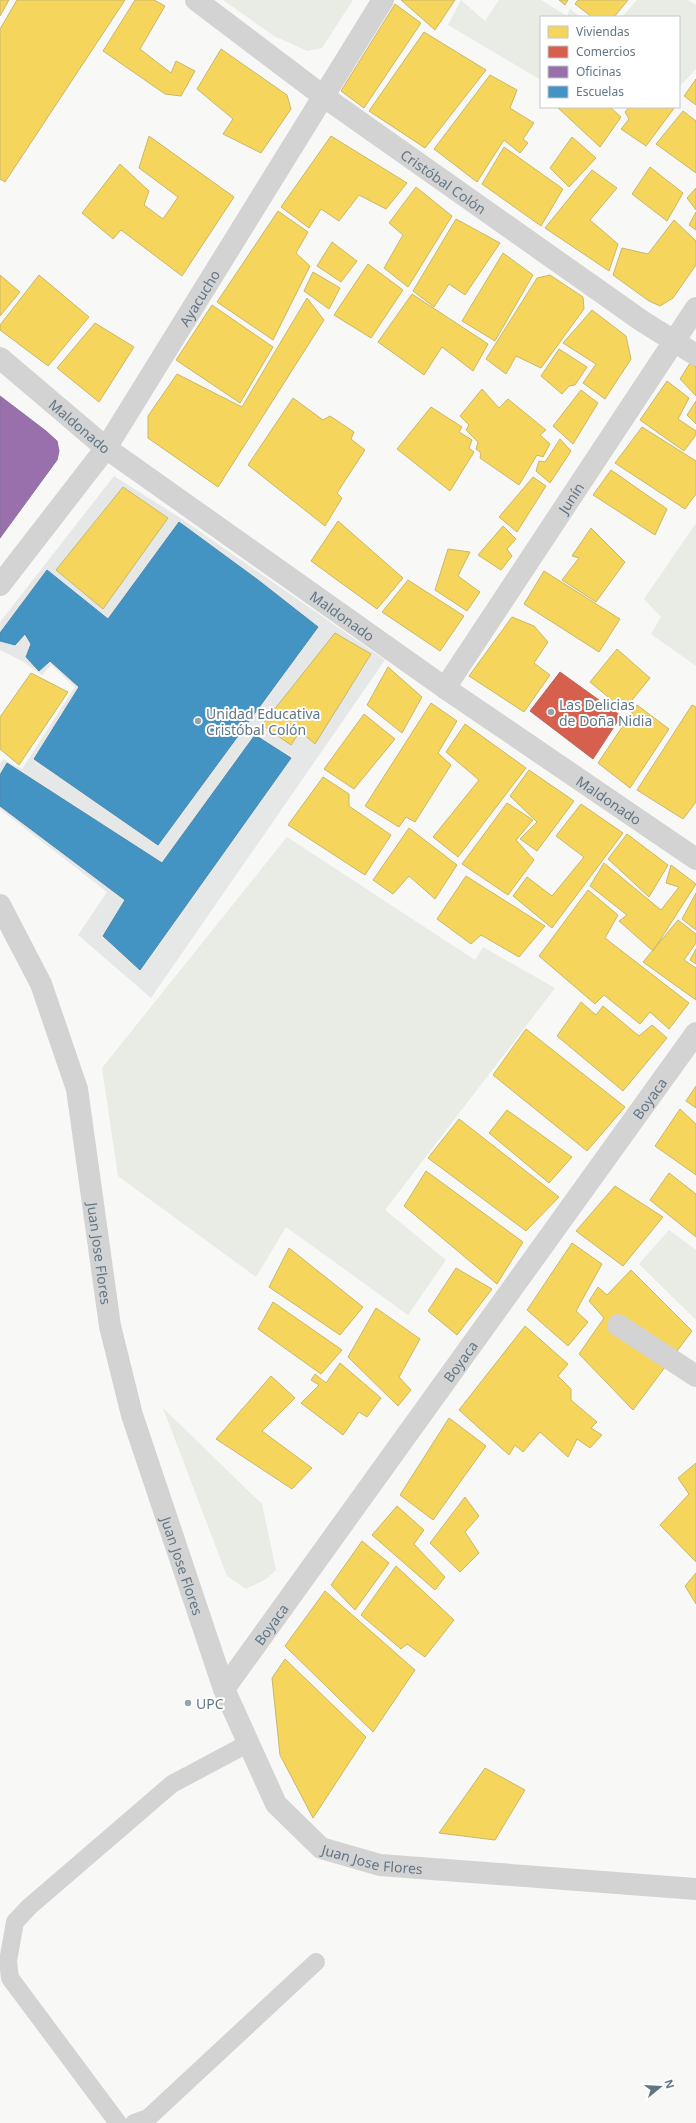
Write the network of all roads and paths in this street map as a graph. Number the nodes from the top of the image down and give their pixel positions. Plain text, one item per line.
1 (196, 0) edge
2 (383, 0) edge
3 (323, 96) junction
4 (696, 308) edge
5 (673, 342) junction
6 (696, 355) edge
7 (0, 358) edge
8 (106, 448) junction
9 (0, 585) edge
10 (445, 688) junction
11 (696, 859) edge
12 (0, 905) edge
13 (696, 1033) edge
14 (618, 1325) dead end
15 (696, 1376) edge
16 (224, 1689) junction
17 (249, 1743) junction
18 (694, 1891) edge
19 (316, 1962) dead end
20 (118, 2123) edge
21 (134, 2123) edge

1 - 3 street, Cristóbal Colón
2 - 3 street, Ayacucho
3 - 5 street, Cristóbal Colón
3 - 8 street, Ayacucho
4 - 5 street, Junín
5 - 6 street, Cristóbal Colón
5 - 10 street, Junín
7 - 8 street, Maldonado
8 - 9 street, Ayacucho
8 - 10 street, Maldonado
10 - 11 street, Maldonado
12 - 16 street, Juan Jose Flores
13 - 16 street, Boyaca
14 - 15 street
16 - 17 street, Juan Jose Flores
17 - 18 street, Juan Jose Flores
17 - 20 lane
19 - 21 lane

